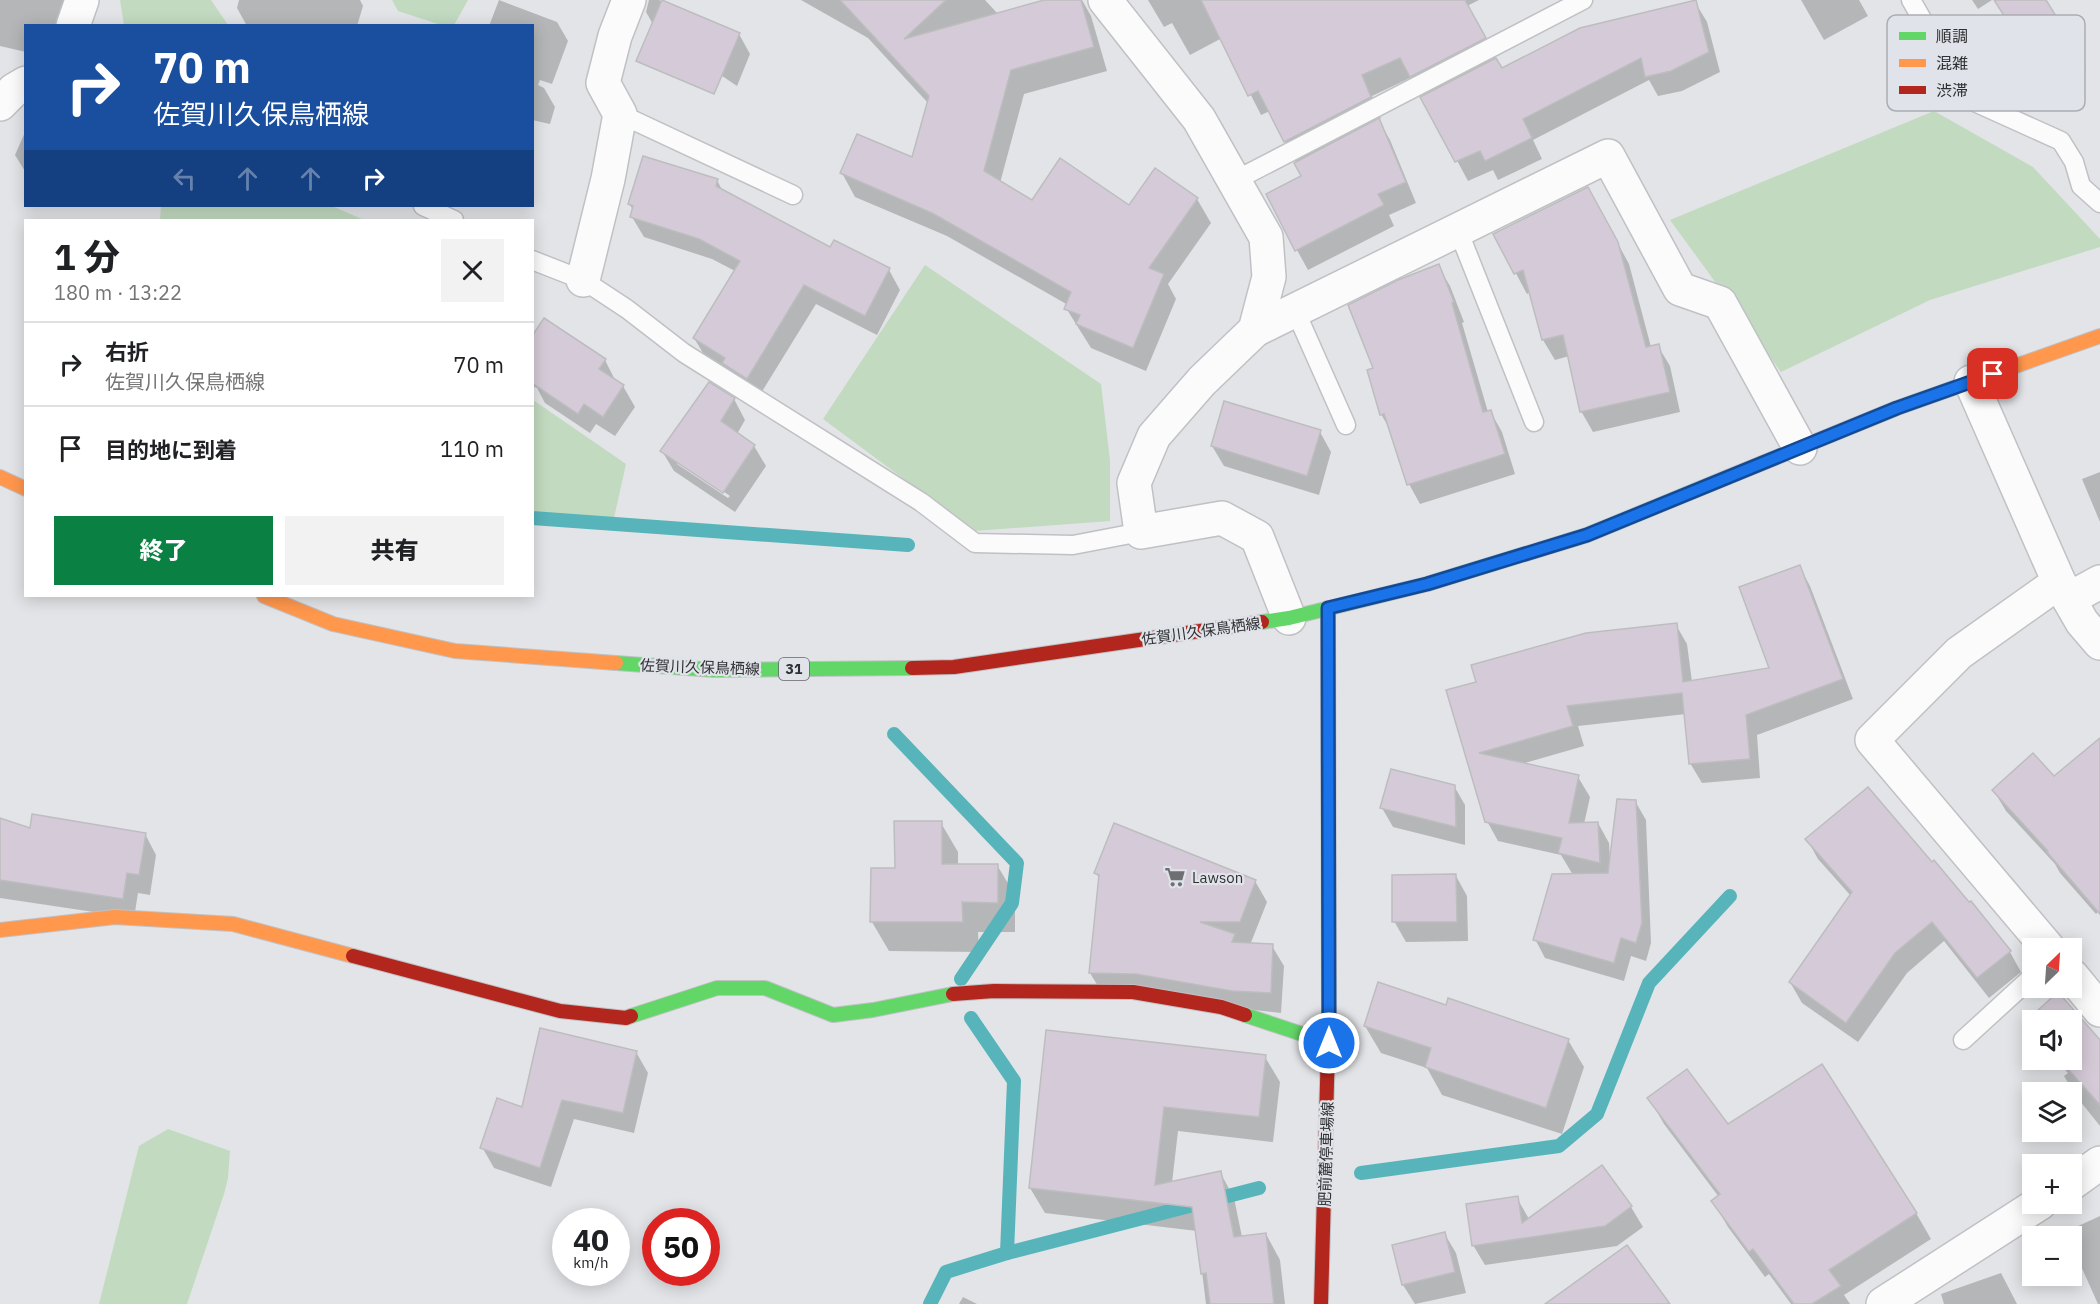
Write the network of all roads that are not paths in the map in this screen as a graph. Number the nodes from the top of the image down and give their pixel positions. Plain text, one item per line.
1 (82, 0) edge
2 (629, 0) edge
3 (1105, 0) edge
4 (1583, 0) edge
5 (1911, 0) edge
6 (1920, 15) edge
7 (74, 24) edge
8 (24, 84) edge
9 (24, 99) edge
10 (0, 104) edge
11 (1995, 111) edge
12 (620, 114) junction
13 (1234, 181) junction
14 (793, 195) dead end
15 (2100, 204) edge
16 (425, 207) edge
17 (452, 219) edge
18 (1458, 230) junction
19 (534, 261) edge
20 (583, 280) junction
21 (1295, 310) junction
22 (1255, 330) junction
23 (2100, 336) edge
24 (1971, 382) junction
25 (1534, 422) dead end
26 (1346, 425) dead end
27 (1800, 448) junction
28 (0, 477) edge
29 (24, 488) edge
30 (1141, 532) junction
31 (2100, 582) edge
32 (2064, 591) junction
33 (266, 597) edge
34 (1328, 608) junction
35 (1289, 618) junction
36 (2100, 643) edge
37 (0, 930) edge
38 (2040, 938) edge
39 (2022, 985) edge
40 (2082, 988) edge
41 (2100, 1010) edge
42 (1964, 1040) dead end
43 (1329, 1043) junction
44 (2100, 1163) edge
45 (2082, 1176) edge
46 (2023, 1214) edge
47 (1321, 1304) edge
48 (1883, 1304) edge

1 - 7 street
2 - 12 street
3 - 13 street
4 - 13 lane
5 - 6 lane
8 - 10 street
9 - 10 lane
11 - 15 lane
12 - 14 lane
12 - 20 street
13 - 22 street
16 - 17 lane
18 - 21 street
18 - 25 lane
18 - 27 street
19 - 20 lane
20 - 30 lane
21 - 22 street
21 - 26 lane
22 - 30 street
23 - 24 main road, 佐賀川久保鳥栖線 / 31
24 - 27 main road, 佐賀川久保鳥栖線 / 31
24 - 32 street
27 - 34 main road, 佐賀川久保鳥栖線 / 31
28 - 29 main road
30 - 35 street
31 - 32 street
32 - 36 street
32 - 38 street
33 - 35 main road, 佐賀川久保鳥栖線 / 31
34 - 35 main road, 佐賀川久保鳥栖線 / 31
34 - 43 main road, 肥前麓停車場線
37 - 43 main road
39 - 42 lane
40 - 41 street
43 - 47 main road, 肥前麓停車場線
44 - 45 street
46 - 48 street

